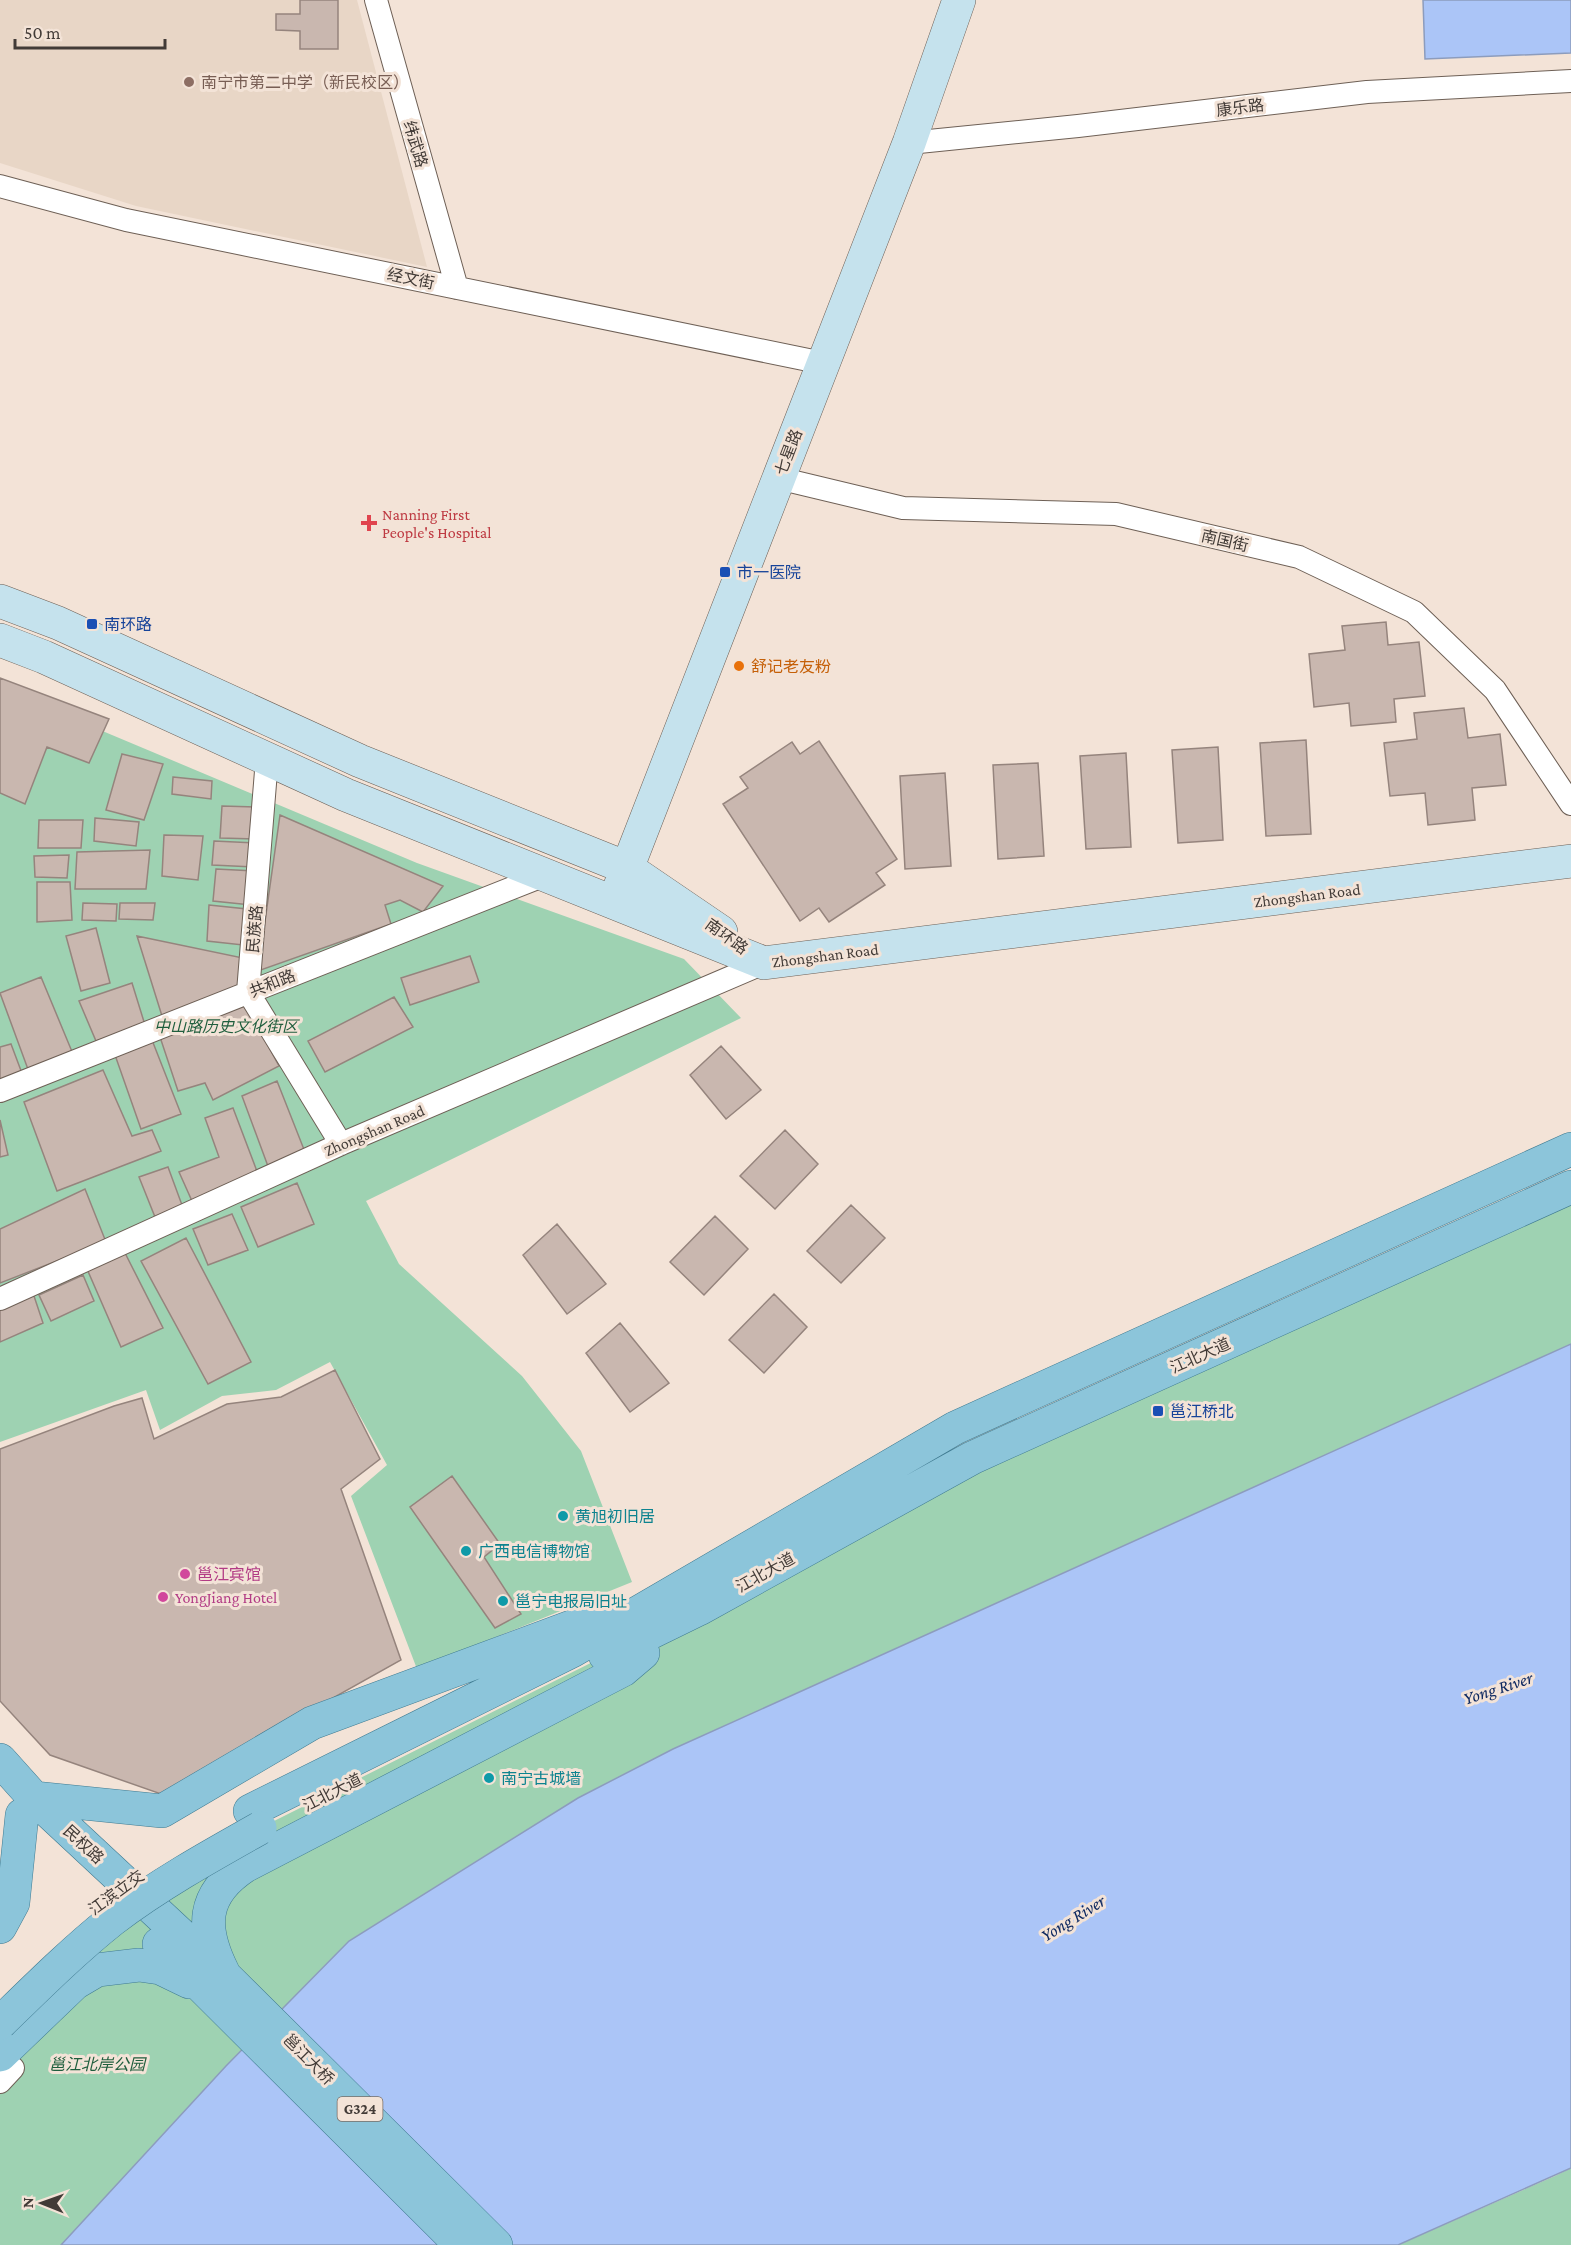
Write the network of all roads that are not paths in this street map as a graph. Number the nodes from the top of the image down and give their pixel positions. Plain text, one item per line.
1 (376, 0) edge
2 (959, 0) edge
3 (1571, 81) edge
4 (909, 142) junction
5 (0, 186) edge
6 (457, 288) junction
7 (823, 363) junction
8 (778, 478) junction
9 (0, 601) edge
10 (0, 640) edge
11 (267, 759) junction
12 (1571, 804) edge
13 (1571, 861) edge
14 (627, 868) junction
15 (545, 874) junction
16 (614, 902) junction
17 (764, 963) junction
18 (248, 992) junction
19 (0, 1091) edge
20 (341, 1144) junction
21 (1571, 1149) edge
22 (1571, 1187) edge
23 (0, 1299) edge
24 (690, 1598) junction
25 (576, 1659) junction
26 (0, 1760) edge
27 (19, 1803) edge
28 (250, 1811) joint
29 (0, 1927) edge
30 (214, 1981) junction
31 (0, 1996) edge
32 (0, 2023) edge
33 (4, 2068) edge
34 (460, 2245) edge
35 (496, 2245) edge

1 - 6 street, 纬武路
2 - 4 main road, 七星路
3 - 4 street, 康乐路
4 - 7 main road, 七星路
5 - 6 street, 经文街
6 - 7 street, 经文街
7 - 8 main road, 七星路
8 - 12 street, 南国街
8 - 14 main road, 七星路
9 - 14 main road, 南环路
10 - 11 main road, 南环路
11 - 15 main road, 南环路
11 - 18 street, 民族路
13 - 17 main road, Zhongshan Road
14 - 16 main road, 七星路
14 - 17 main road, 南环路
15 - 16 main road, 南环路
15 - 18 street, 共和路
16 - 17 main road, 南环路
17 - 20 street, Zhongshan Road
18 - 19 street, 共和路
18 - 20 street
20 - 23 street, Zhongshan Road
21 - 24 main road, 江北大道
22 - 24 main road, 江北大道
24 - 25 main road, 江北大道
24 - 27 main road
24 - 30 main road
25 - 28 main road, 江北大道
25 - 32 main road, 江北大道, bridge
26 - 27 main road, 民权路 / G324
27 - 29 main road
27 - 30 main road, 民权路 / G324
28 - 31 main road, 江滨立交
30 - 33 main road
30 - 34 main road, 邕江大桥 / G324
30 - 35 main road, 邕江大桥 / G324

